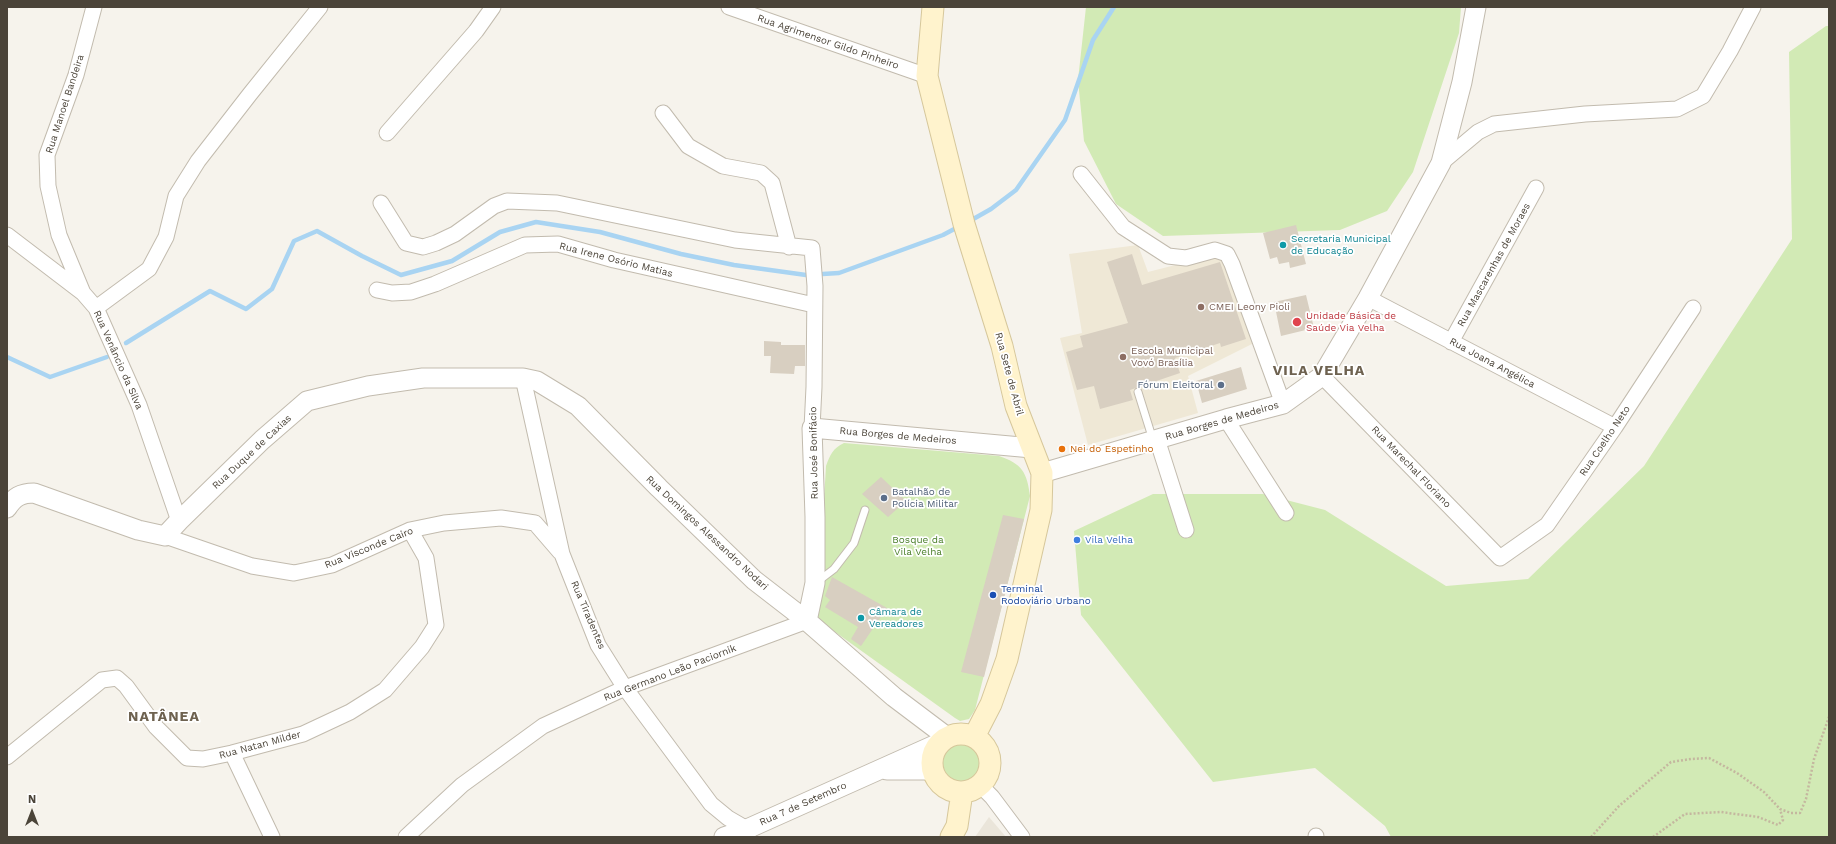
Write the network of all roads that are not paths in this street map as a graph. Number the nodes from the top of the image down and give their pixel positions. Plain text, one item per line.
1 (94, 7) edge
2 (320, 7) edge
3 (493, 7) edge
4 (933, 7) edge
5 (1476, 7) edge
6 (1753, 7) edge
7 (738, 9) edge
8 (927, 76) junction
9 (663, 113) dead end
10 (386, 133) dead end
11 (1441, 163) junction
12 (1081, 174) dead end
13 (1536, 188) dead end
14 (381, 203) dead end
15 (7, 235) edge
16 (789, 247) junction
17 (376, 290) dead end
18 (83, 293) junction
19 (1368, 298) junction
20 (814, 306) junction
21 (96, 308) junction
22 (1693, 308) dead end
23 (1452, 342) junction
24 (1322, 376) junction
25 (523, 378) junction
26 (1138, 392) dead end
27 (1283, 404) junction
28 (1226, 419) junction
29 (812, 428) junction
30 (1615, 428) junction
31 (1155, 439) junction
32 (1032, 448) junction
33 (1042, 473) junction
34 (7, 508) edge
35 (865, 510) dead end
36 (1286, 513) dead end
37 (179, 521) junction
38 (410, 530) junction
39 (1186, 530) dead end
40 (165, 536) junction
41 (562, 554) junction
42 (1500, 558) joint
43 (815, 583) junction
44 (807, 621) junction
45 (625, 688) junction
46 (974, 736) junction
47 (943, 740) junction
48 (232, 753) junction
49 (7, 757) edge
50 (882, 770) junction
51 (933, 770) junction
52 (971, 788) junction
53 (747, 833) edge
54 (272, 837) edge
55 (406, 837) edge
56 (724, 837) edge
57 (951, 837) edge
58 (1022, 837) edge

1 - 18 street, Rua Manoel Bandeira
2 - 21 street
3 - 10 street
4 - 8 main road, Rua Sete de Abril
5 - 11 street, Rua Borges de Medeiros
6 - 11 street
7 - 8 street, Rua Agrimensor Gildo Pinheiro
8 - 32 main road, Rua Sete de Abril
9 - 16 street
11 - 19 street, Rua Borges de Medeiros
12 - 27 street
13 - 23 street, Rua Mascarenhas de Moraes
14 - 16 street
15 - 18 street, Rua Venâncio da Silva
16 - 20 street, Rua José Bonifácio
17 - 20 street, Rua Irene Osório Matias
18 - 21 street, Rua Venâncio da Silva
19 - 23 street, Rua Joana Angélica
19 - 24 street, Rua Borges de Medeiros
20 - 29 street, Rua José Bonifácio
21 - 37 street, Rua Venâncio da Silva
22 - 30 street, Rua Coelho Neto
23 - 30 street, Rua Joana Angélica
24 - 27 street, Rua Borges de Medeiros
24 - 42 street, Rua Marechal Floriano
25 - 37 street, Rua Duque de Caxias
25 - 41 street, Rua Tiradentes
25 - 44 street, Rua Domingos Alessandro Nodari
26 - 31 lane
27 - 28 street, Rua Borges de Medeiros
28 - 31 street, Rua Borges de Medeiros
28 - 36 street
29 - 32 street, Rua Borges de Medeiros
29 - 43 street, Rua José Bonifácio
30 - 42 street, Rua Coelho Neto
31 - 33 street, Rua Borges de Medeiros
31 - 39 street
32 - 33 main road, Rua Sete de Abril
33 - 46 main road, Rua Sete de Abril
34 - 40 street
35 - 43 lane
37 - 40 street, Rua Duque de Caxias
38 - 40 street, Rua Visconde Cairo
38 - 41 street, Rua Visconde Cairo
38 - 48 street, Rua Natan Milder
41 - 45 street, Rua Tiradentes
43 - 44 street, Rua José Bonifácio
44 - 45 street, Rua Germano Leão Paciornik
44 - 47 street, Rua Domingos Alessandro Nodari
45 - 53 street, Rua Tiradentes
45 - 55 street, Rua Germano Leão Paciornik
46 - 47 main road
46 - 52 main road
47 - 50 street, Rua 7 de Setembro
47 - 51 main road
48 - 49 street, Rua Natan Milder
48 - 54 street
50 - 51 street, Rua 7 de Setembro
50 - 53 street, Rua 7 de Setembro
51 - 52 main road
52 - 57 main road
52 - 58 street
53 - 56 street, Rua 7 de Setembro

